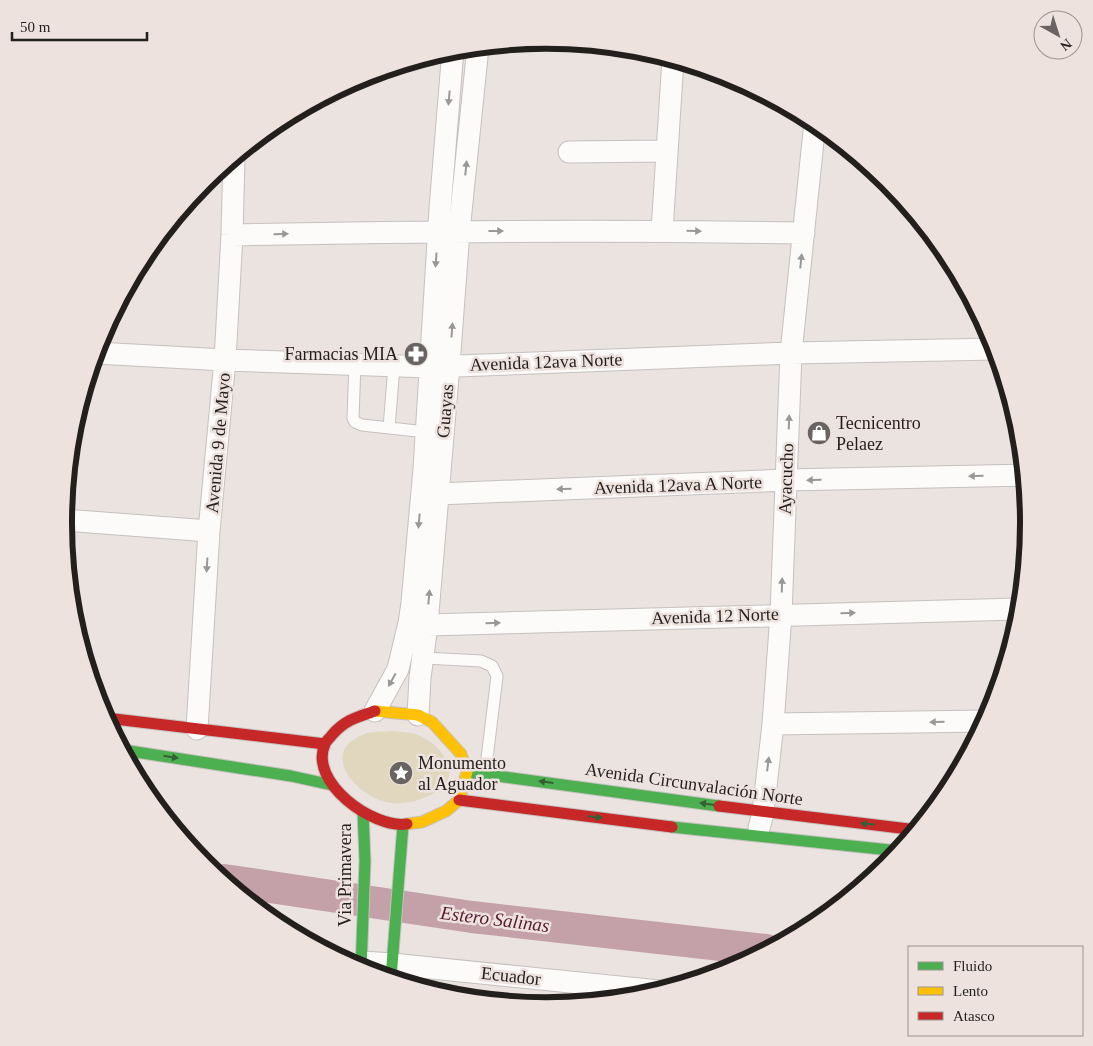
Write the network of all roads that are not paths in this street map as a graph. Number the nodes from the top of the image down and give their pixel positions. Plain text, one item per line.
1 (477, 54) edge
2 (452, 59) edge
3 (673, 66) edge
4 (814, 132) edge
5 (667, 151) junction
6 (569, 152) dead end
7 (234, 166) edge
8 (449, 231) junction
9 (662, 231) junction
10 (804, 233) junction
11 (232, 235) junction
12 (988, 350) edge
13 (104, 353) edge
14 (791, 353) junction
15 (226, 360) junction
16 (355, 364) junction
17 (394, 366) junction
18 (440, 366) junction
19 (389, 428) junction
20 (426, 432) junction
21 (1018, 475) edge
22 (786, 480) junction
23 (430, 493) junction
24 (72, 521) edge
25 (209, 531) junction
26 (1013, 609) edge
27 (781, 614) junction
28 (418, 624) junction
29 (424, 658) junction
30 (375, 711) junction
31 (418, 715) junction
32 (115, 719) edge
33 (977, 721) edge
34 (773, 724) junction
35 (198, 729) junction
36 (325, 744) junction
37 (131, 751) edge
38 (467, 772) junction
39 (485, 775) junction
40 (332, 785) junction
41 (460, 800) junction
42 (362, 812) junction
43 (763, 813) junction
44 (403, 825) junction
45 (909, 829) edge
46 (757, 836) junction
47 (890, 850) edge
48 (361, 959) edge
49 (392, 971) edge
50 (633, 989) edge

8 -> 1 street, Guayas
2 -> 8 street, Guayas
3 - 5 street
4 - 10 street, Ayacucho
5 - 6 street
5 - 9 street
7 - 11 street, Avenida 9 de Mayo
8 -> 9 street
11 -> 8 street
8 - 18 street, Guayas
9 -> 10 street
14 -> 10 street, Ayacucho
11 - 15 street, Avenida 9 de Mayo
12 - 14 street, Avenida 12ava Norte
13 - 15 street, Avenida 12ava Norte
14 - 18 street, Avenida 12ava Norte
22 -> 14 street, Ayacucho
15 - 16 street, Avenida 12ava Norte
15 - 25 street, Avenida 9 de Mayo
16 - 17 street, Avenida 12ava Norte
16 - 19 lane
17 - 18 street, Avenida 12ava Norte
17 - 19 lane
18 - 20 street, Guayas
18 - 23 street, Guayas
19 - 20 lane
20 - 23 street, Guayas
21 -> 22 street, Avenida 12ava A Norte
22 -> 23 street, Avenida 12ava A Norte
27 -> 22 street, Ayacucho
23 - 28 street, Guayas
24 - 25 street
25 -> 35 street, Avenida 9 de Mayo
27 -> 26 street, Avenida 12 Norte
28 -> 27 street, Avenida 12 Norte
27 - 34 street, Ayacucho
28 - 29 street, Guayas
28 -> 30 street, Guayas
29 - 31 street, Guayas
29 - 39 lane
30 - 31 main road
30 - 36 main road
31 - 38 main road
32 - 35 main road
33 -> 34 street
43 -> 34 street, Ayacucho
35 - 36 main road
36 - 40 main road
37 -> 40 main road
38 - 39 main road, Avenida Circunvalación Norte
38 - 41 main road
43 -> 39 main road, Avenida Circunvalación Norte
40 - 42 main road
41 - 44 main road
41 -> 46 main road
42 - 44 main road
42 - 48 main road, Via Primavera
45 -> 43 main road, Avenida Circunvalación Norte
43 - 46 street, Ayacucho
44 - 49 main road
46 - 47 main road
49 - 50 street, Ecuador

